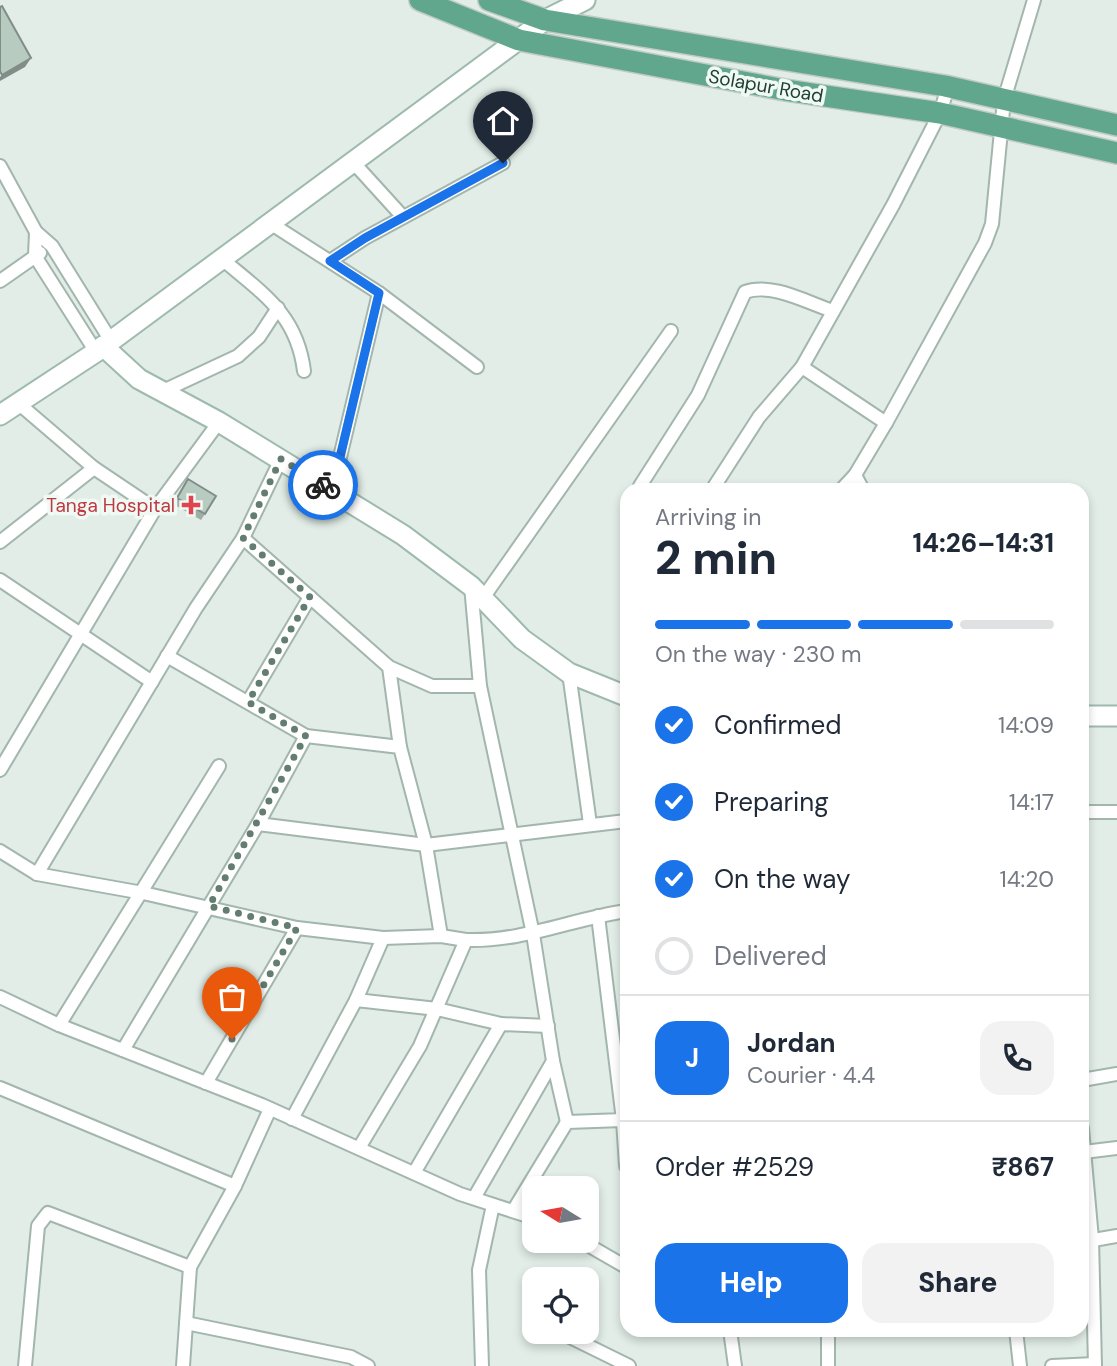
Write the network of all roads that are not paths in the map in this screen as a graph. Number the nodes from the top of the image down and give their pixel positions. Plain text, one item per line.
1 (420, 0) edge
2 (489, 0) edge
3 (584, 0) edge
4 (1034, 0) edge
5 (545, 20) junction
6 (519, 40) junction
7 (948, 87) junction
8 (1004, 100) junction
9 (940, 113) junction
10 (1117, 125) edge
11 (999, 128) junction
12 (1117, 153) edge
13 (353, 162) junction
14 (503, 163) dead end
15 (0, 166) edge
16 (403, 217) junction
17 (271, 223) junction
18 (36, 232) junction
19 (52, 246) junction
20 (35, 256) junction
21 (222, 259) junction
22 (330, 261) junction
23 (0, 281) edge
24 (379, 293) junction
25 (278, 308) junction
26 (833, 311) junction
27 (671, 331) dead end
28 (103, 346) junction
29 (477, 367) dead end
30 (802, 367) junction
31 (304, 371) dead end
32 (161, 392) junction
33 (18, 402) junction
34 (0, 415) edge
35 (219, 422) junction
36 (886, 424) junction
37 (281, 459) junction
38 (94, 468) junction
39 (855, 475) junction
40 (642, 483) edge
41 (717, 483) edge
42 (848, 483) edge
43 (859, 483) edge
44 (332, 491) junction
45 (155, 509) junction
46 (243, 538) junction
47 (0, 542) edge
48 (0, 580) edge
49 (477, 592) junction
50 (310, 597) junction
51 (82, 633) junction
52 (167, 656) junction
53 (389, 667) junction
54 (569, 673) junction
55 (152, 682) junction
56 (480, 686) junction
57 (620, 693) edge
58 (248, 702) junction
59 (1089, 716) edge
60 (1117, 716) edge
61 (306, 736) junction
62 (400, 747) junction
63 (5, 749) edge
64 (219, 766) dead end
65 (0, 770) edge
66 (1089, 812) edge
67 (1117, 812) edge
68 (620, 822) edge
69 (258, 824) junction
70 (590, 824) junction
71 (512, 834) junction
72 (426, 845) junction
73 (0, 851) edge
74 (37, 874) junction
75 (144, 893) junction
76 (209, 906) junction
77 (620, 912) edge
78 (598, 916) junction
79 (297, 928) junction
80 (533, 934) junction
81 (441, 936) junction
82 (383, 938) junction
83 (466, 940) junction
84 (0, 997) edge
85 (356, 1000) junction
86 (437, 1009) junction
87 (501, 1024) junction
88 (59, 1025) junction
89 (548, 1026) junction
90 (123, 1050) junction
91 (554, 1060) junction
92 (1117, 1074) edge
93 (1089, 1079) edge
94 (206, 1083) junction
95 (0, 1088) edge
96 (620, 1096) edge
97 (270, 1109) junction
98 (292, 1119) junction
99 (620, 1120) edge
100 (567, 1122) junction
101 (1117, 1148) edge
102 (359, 1149) junction
103 (1089, 1151) edge
104 (414, 1173) junction
105 (235, 1186) junction
106 (474, 1198) junction
107 (494, 1205) junction
108 (513, 1211) junction
109 (522, 1214) edge
110 (1117, 1236) edge
111 (1089, 1241) edge
112 (599, 1251) edge
113 (620, 1264) edge
114 (190, 1268) junction
115 (1089, 1272) edge
116 (186, 1323) junction
117 (731, 1337) edge
118 (828, 1337) edge
119 (1017, 1337) edge
120 (584, 1344) edge
121 (1095, 1365) edge
122 (25, 1366) edge
123 (183, 1366) edge
124 (368, 1366) edge
125 (482, 1366) edge
126 (629, 1366) edge
127 (735, 1366) edge
128 (828, 1366) edge
129 (1020, 1366) edge
130 (1052, 1366) edge

1 - 6 main road, Solapur Road
2 - 5 main road, Solapur Road
3 - 5 street
4 - 8 street
5 - 6 street
5 - 7 main road, Solapur Road
6 - 9 main road, Solapur Road
6 - 13 street
7 - 8 main road, Solapur Road
7 - 9 street
8 - 10 main road, Solapur Road
8 - 11 street
9 - 11 main road, Solapur Road
9 - 26 street
11 - 12 main road, Solapur Road
11 - 36 street
13 - 16 street
13 - 17 street
14 - 16 street
15 - 18 street
16 - 22 street
17 - 21 street
17 - 22 street
18 - 19 street
18 - 20 street
19 - 20 street
19 - 28 street
20 - 23 street
20 - 28 street
21 - 25 street
21 - 28 street
22 - 24 street
24 - 29 street
24 - 44 street
25 - 31 street
25 - 32 street
26 - 30 street
26 - 40 street
27 - 49 street
28 - 32 street
28 - 33 street
30 - 36 street
30 - 41 street
32 - 35 street
33 - 34 street
33 - 38 street
35 - 37 street
35 - 45 street
36 - 39 street
37 - 44 street
37 - 46 street
38 - 45 street
38 - 47 street
39 - 42 street
39 - 43 street
44 - 49 street
45 - 51 street
46 - 50 street
46 - 52 street
48 - 51 street
49 - 54 street
49 - 56 street
50 - 53 street
50 - 58 street
51 - 55 street
51 - 63 street
52 - 55 street
52 - 58 street
53 - 56 street
53 - 62 street
54 - 57 street
54 - 70 street
55 - 74 street
56 - 71 street
58 - 61 street
59 - 60 street
61 - 62 street
61 - 69 street
62 - 72 street
63 - 65 street
64 - 75 street
66 - 67 street
68 - 70 street
69 - 72 street
69 - 76 street
70 - 71 street
71 - 72 street
71 - 80 street
72 - 81 street
73 - 74 street
74 - 75 street
75 - 76 street
75 - 88 street
76 - 79 street
76 - 90 street
77 - 78 street
78 - 80 street
78 - 96 street
79 - 82 street
79 - 94 street
80 - 83 street
80 - 89 street
81 - 82 street
81 - 83 street
82 - 85 street
83 - 86 street
84 - 88 street
85 - 86 street
85 - 98 street
86 - 87 street
86 - 102 street
87 - 89 street
87 - 104 street
88 - 90 street
89 - 91 street
90 - 94 street
91 - 100 street
91 - 106 street
92 - 93 street
94 - 97 street
95 - 105 street
97 - 98 street
97 - 105 street
98 - 102 street
99 - 100 street
100 - 108 street
101 - 103 street
102 - 104 street
104 - 106 street
105 - 114 street
106 - 107 street
107 - 108 street
107 - 125 street
108 - 109 street
110 - 111 street
112 - 113 street
114 - 116 street
114 - 122 street
115 - 121 street
116 - 123 street
116 - 124 street
117 - 127 street
118 - 128 street
119 - 129 street
120 - 126 street
121 - 130 street

